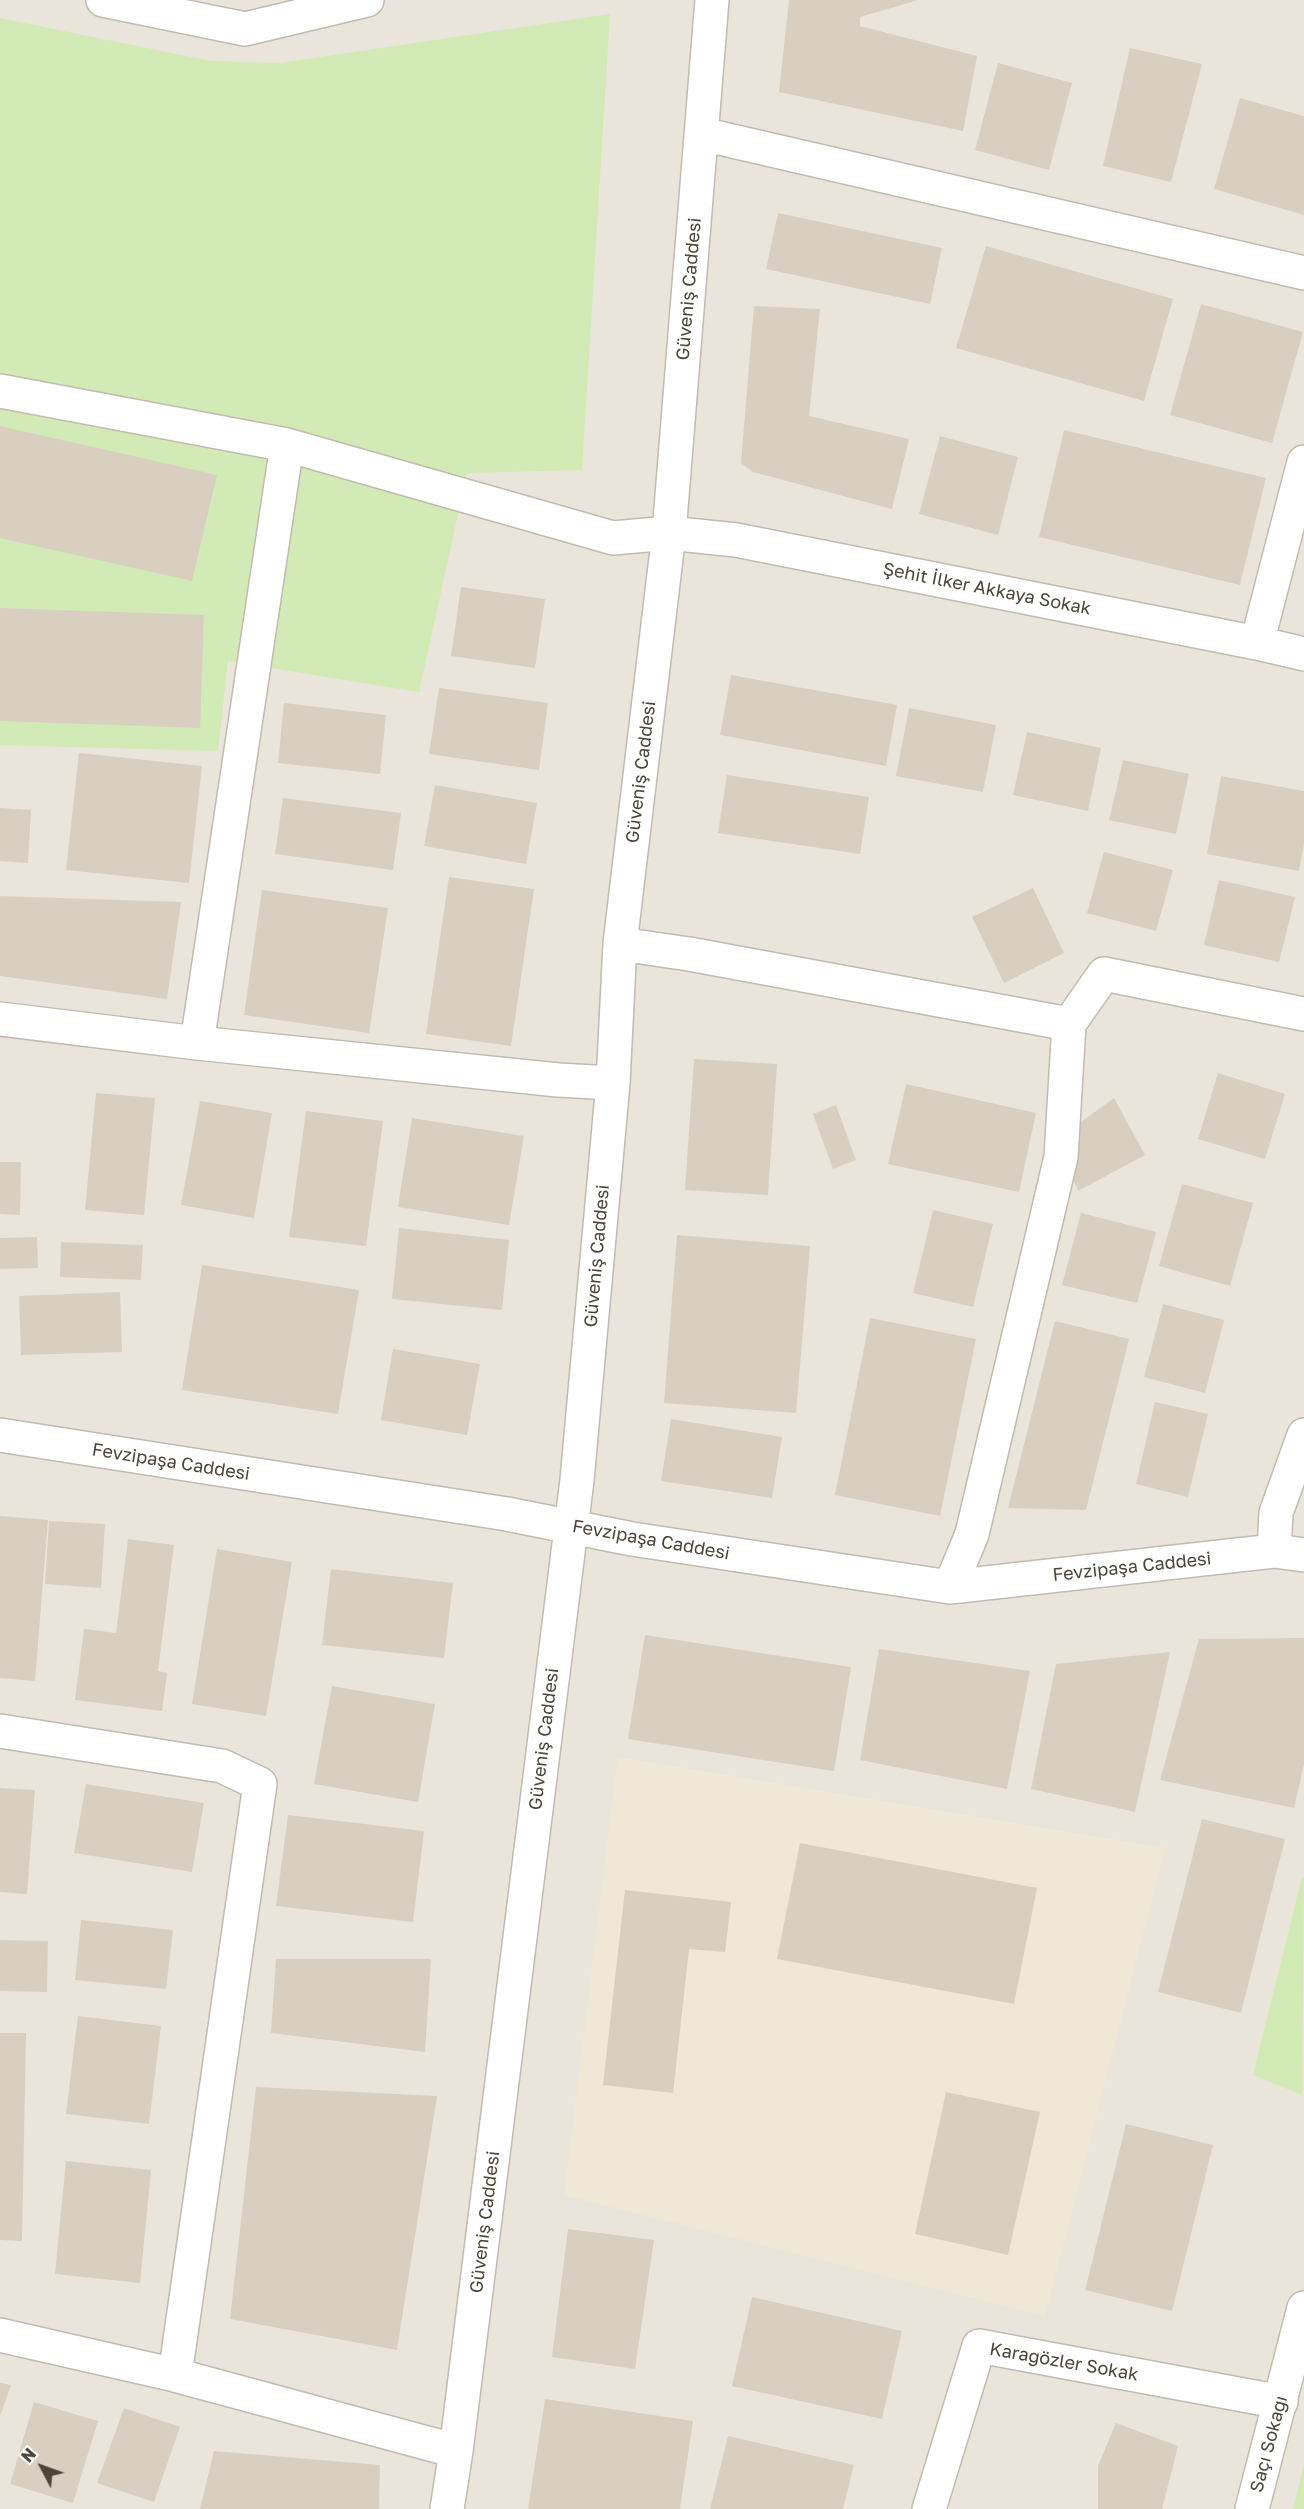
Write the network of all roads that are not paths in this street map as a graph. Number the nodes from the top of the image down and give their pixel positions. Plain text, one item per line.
1 (103, 0) edge
2 (367, 0) edge
3 (712, 0) edge
4 (702, 134) junction
5 (1304, 273) edge
6 (0, 392) edge
7 (287, 445) junction
8 (1304, 462) edge
9 (669, 533) junction
10 (1257, 643) junction
11 (1304, 654) edge
12 (620, 944) junction
13 (1304, 1014) edge
14 (0, 1019) edge
15 (1069, 1024) junction
16 (197, 1043) junction
17 (613, 1083) junction
18 (0, 1435) edge
19 (1304, 1435) edge
20 (571, 1527) junction
21 (1289, 1553) edge
22 (950, 1587) junction
23 (0, 1731) edge
24 (1304, 2308) edge
25 (0, 2335) edge
26 (176, 2375) junction
27 (1281, 2402) junction
28 (456, 2451) junction
29 (447, 2509) edge
30 (929, 2509) edge
31 (1252, 2509) edge

1 - 2 street
3 - 4 street, Güveniş Caddesi
4 - 5 street
4 - 9 street, Güveniş Caddesi
6 - 7 street, Şehit İlker Akkaya Sokak
7 - 9 street, Şehit İlker Akkaya Sokak
7 - 16 street
8 - 10 street
9 - 10 street, Şehit İlker Akkaya Sokak
9 - 12 street, Güveniş Caddesi
10 - 11 street, Şehit İlker Akkaya Sokak
12 - 15 street
12 - 17 street, Güveniş Caddesi
13 - 15 street
14 - 16 street
15 - 22 street
16 - 17 street
17 - 20 street, Güveniş Caddesi
18 - 20 street, Fevzipaşa Caddesi
19 - 21 street
20 - 22 street, Fevzipaşa Caddesi
20 - 28 street, Güveniş Caddesi
21 - 22 street, Fevzipaşa Caddesi
23 - 26 street
24 - 27 street, Saçı Sokağı
25 - 26 street
26 - 28 street
27 - 30 street, Karagözler Sokak
27 - 31 street, Saçı Sokağı
28 - 29 street, Güveniş Caddesi

